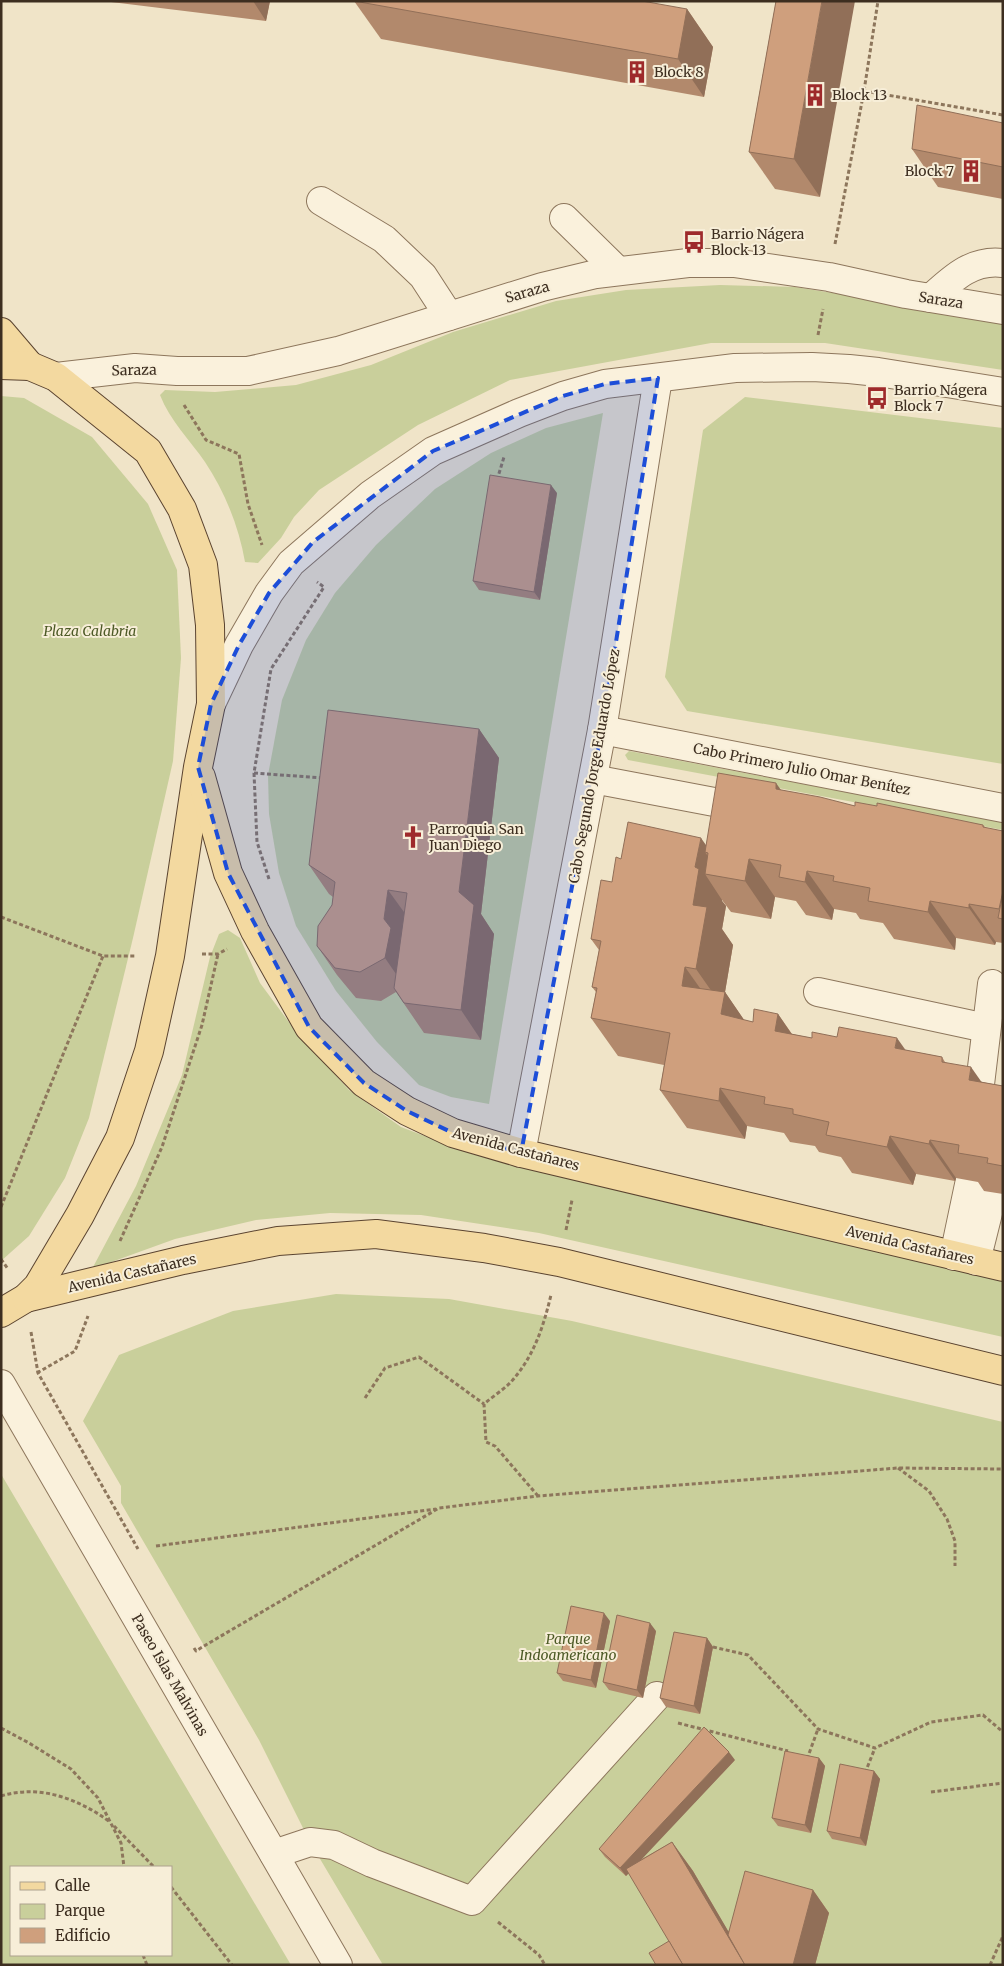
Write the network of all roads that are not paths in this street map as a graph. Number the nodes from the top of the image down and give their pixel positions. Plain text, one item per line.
1 (321, 201) dead end
2 (564, 218) dead end
3 (1003, 263) edge
4 (618, 271) junction
5 (931, 298) junction
6 (1003, 310) edge
7 (449, 316) junction
8 (1, 332) edge
9 (1, 365) edge
10 (30, 366) junction
11 (56, 377) junction
12 (658, 378) junction
13 (1003, 392) edge
14 (211, 704) junction
15 (602, 730) junction
16 (198, 767) junction
17 (593, 778) junction
18 (1003, 808) edge
19 (778, 815) edge
20 (992, 984) dead end
21 (818, 992) dead end
22 (986, 1028) junction
23 (978, 1101) edge
24 (521, 1153) junction
25 (982, 1186) edge
26 (965, 1258) junction
27 (1003, 1267) edge
28 (26, 1298) junction
29 (1, 1313) edge
30 (1003, 1371) edge
31 (1, 1384) edge
32 (649, 1705) road end
33 (274, 1854) junction
34 (338, 1965) edge

1 - 7 street
2 - 4 street
3 - 5 street
4 - 5 street, Saraza
4 - 7 street, Saraza
5 - 6 street, Saraza
7 - 11 street, Saraza
8 - 10 main road
9 - 10 main road
10 - 11 main road
11 - 14 main road
12 - 13 street
12 - 14 street
12 - 15 street, Cabo Segundo Jorge Eduardo López
14 - 16 main road
15 - 17 street, Cabo Segundo Jorge Eduardo López
15 - 18 street, Cabo Primero Julio Omar Benítez
16 - 24 main road, Avenida Castañares
16 - 28 main road
17 - 19 street
17 - 24 street, Cabo Segundo Jorge Eduardo López
20 - 22 street
21 - 22 street
22 - 23 street
24 - 26 main road, Avenida Castañares
25 - 26 street
26 - 27 main road, Avenida Castañares
28 - 29 main road
28 - 30 main road, Avenida Castañares
31 - 33 street, Paseo Islas Malvinas
32 - 33 street
33 - 34 street, Paseo Islas Malvinas

